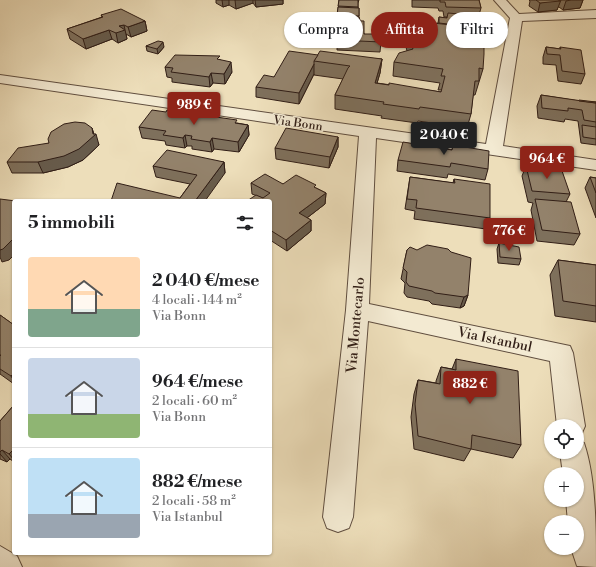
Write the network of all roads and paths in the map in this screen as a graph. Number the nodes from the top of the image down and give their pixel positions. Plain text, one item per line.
1 (500, 0) edge
2 (596, 14) edge
3 (516, 18) junction
4 (0, 79) edge
5 (368, 133) junction
6 (494, 150) junction
7 (596, 165) edge
8 (357, 310) junction
9 (570, 419) edge
10 (575, 459) edge
11 (338, 517) dead end
12 (588, 555) dead end
13 (0, 562) edge
14 (6, 567) edge

1 - 3 street
2 - 3 street
3 - 6 street
4 - 5 street, Via Bonn
5 - 6 street, Via Bonn
5 - 8 street, Via Montecarlo
6 - 7 street, Via Bonn
8 - 9 street, Via Istanbul
8 - 11 street, Via Montecarlo
10 - 12 street
13 - 14 street

